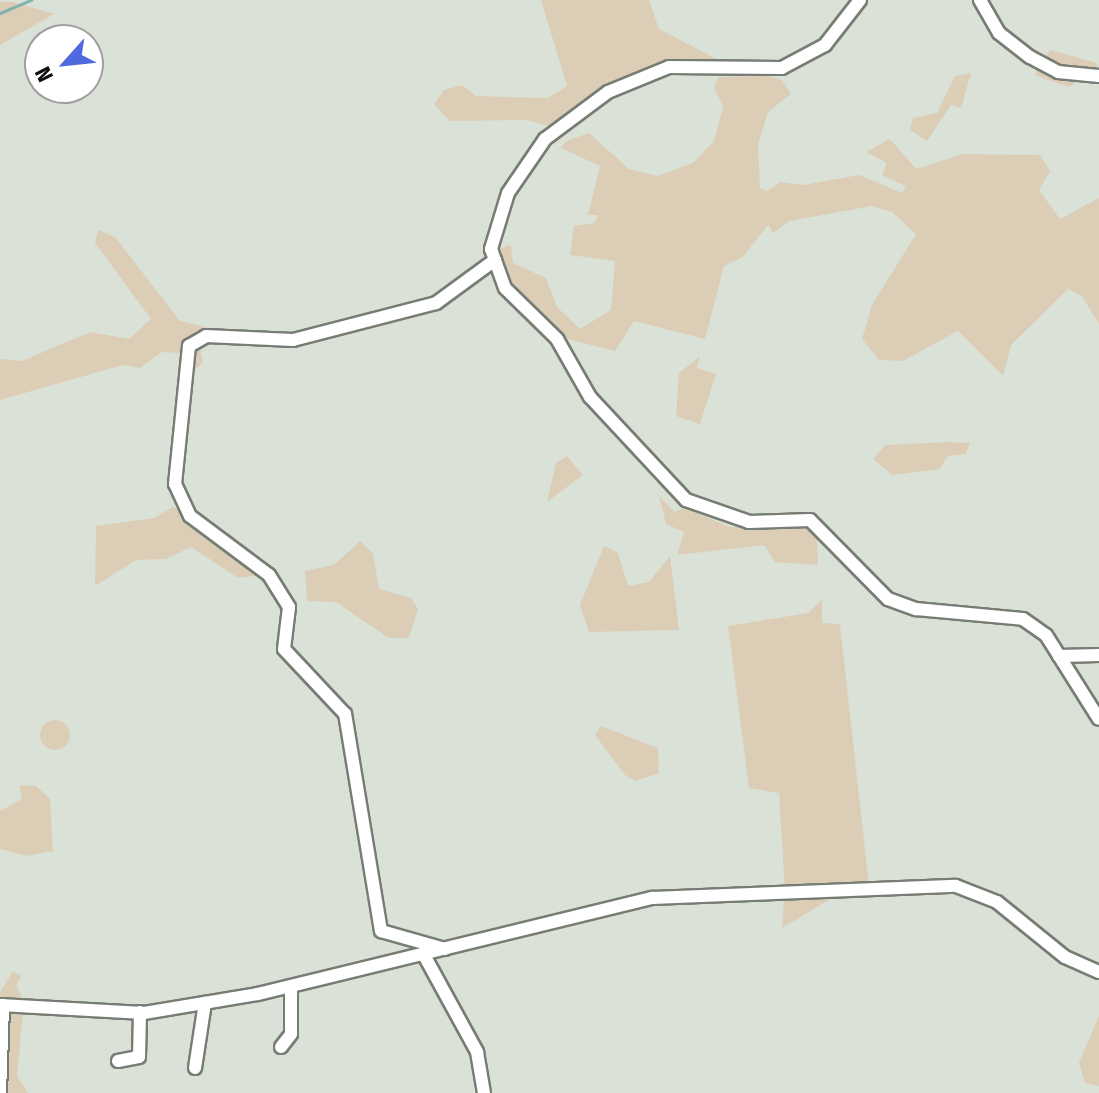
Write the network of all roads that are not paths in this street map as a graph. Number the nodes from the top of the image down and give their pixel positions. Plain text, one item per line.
1 (860, 0) edge
2 (980, 0) edge
3 (1099, 76) edge
4 (495, 260) junction
5 (1099, 655) edge
6 (1059, 656) junction
7 (1099, 719) edge
8 (445, 949) junction
9 (424, 955) junction
10 (1099, 972) edge
11 (291, 986) junction
12 (205, 1003) junction
13 (2, 1005) edge
14 (140, 1012) junction
15 (281, 1047) dead end
16 (118, 1061) dead end
17 (195, 1068) dead end
18 (0, 1093) edge
19 (484, 1093) edge

1 - 4 street
2 - 3 street
4 - 6 street
4 - 8 street
5 - 6 street
6 - 7 street
8 - 9 street
8 - 10 street
9 - 11 street
9 - 19 street
11 - 12 street
11 - 15 street
12 - 14 street
12 - 17 street
13 - 14 street
13 - 18 street
14 - 16 street

